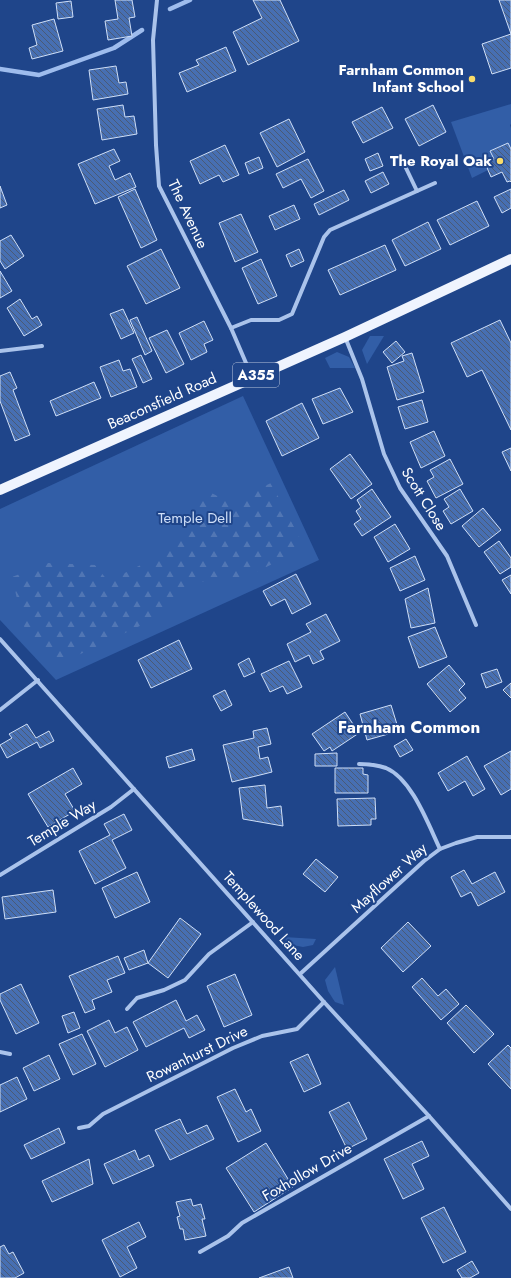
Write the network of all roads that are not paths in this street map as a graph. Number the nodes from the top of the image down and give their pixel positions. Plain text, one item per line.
1 (157, 0) edge
2 (405, 166) dead end
3 (435, 183) dead end
4 (417, 191) junction
5 (511, 258) edge
6 (231, 328) junction
7 (345, 337) junction
8 (42, 346) dead end
9 (0, 351) edge
10 (252, 377) junction
11 (0, 490) edge
12 (476, 624) dead end
13 (0, 639) edge
14 (38, 680) junction
15 (0, 710) edge
16 (359, 764) dead end
17 (134, 789) junction
18 (511, 837) edge
19 (440, 849) junction
20 (0, 875) edge
21 (253, 922) junction
22 (300, 974) junction
23 (324, 1002) junction
24 (127, 1009) dead end
25 (0, 1052) edge
26 (10, 1054) dead end
27 (429, 1116) junction
28 (79, 1128) dead end
29 (511, 1209) edge
30 (200, 1252) dead end

1 - 6 street, The Avenue
2 - 4 street
3 - 4 street
4 - 6 street
5 - 7 main road, Beaconsfield Road / A355
6 - 10 street, The Avenue
7 - 10 main road, Beaconsfield Road / A355
7 - 12 street, Scott Close
8 - 9 street
10 - 11 main road, Beaconsfield Road / A355
13 - 14 street, Templewood Lane
14 - 15 street
14 - 17 street, Templewood Lane
16 - 19 street
17 - 20 street, Temple Way
17 - 21 street, Templewood Lane
18 - 19 street, Mayflower Way
19 - 22 street, Mayflower Way
21 - 22 street, Templewood Lane
21 - 24 street
22 - 23 street, Templewood Lane
23 - 27 street, Templewood Lane
23 - 28 street, Rowanhurst Drive
25 - 26 street
27 - 29 street, Templewood Lane
27 - 30 street, Foxhollow Drive

